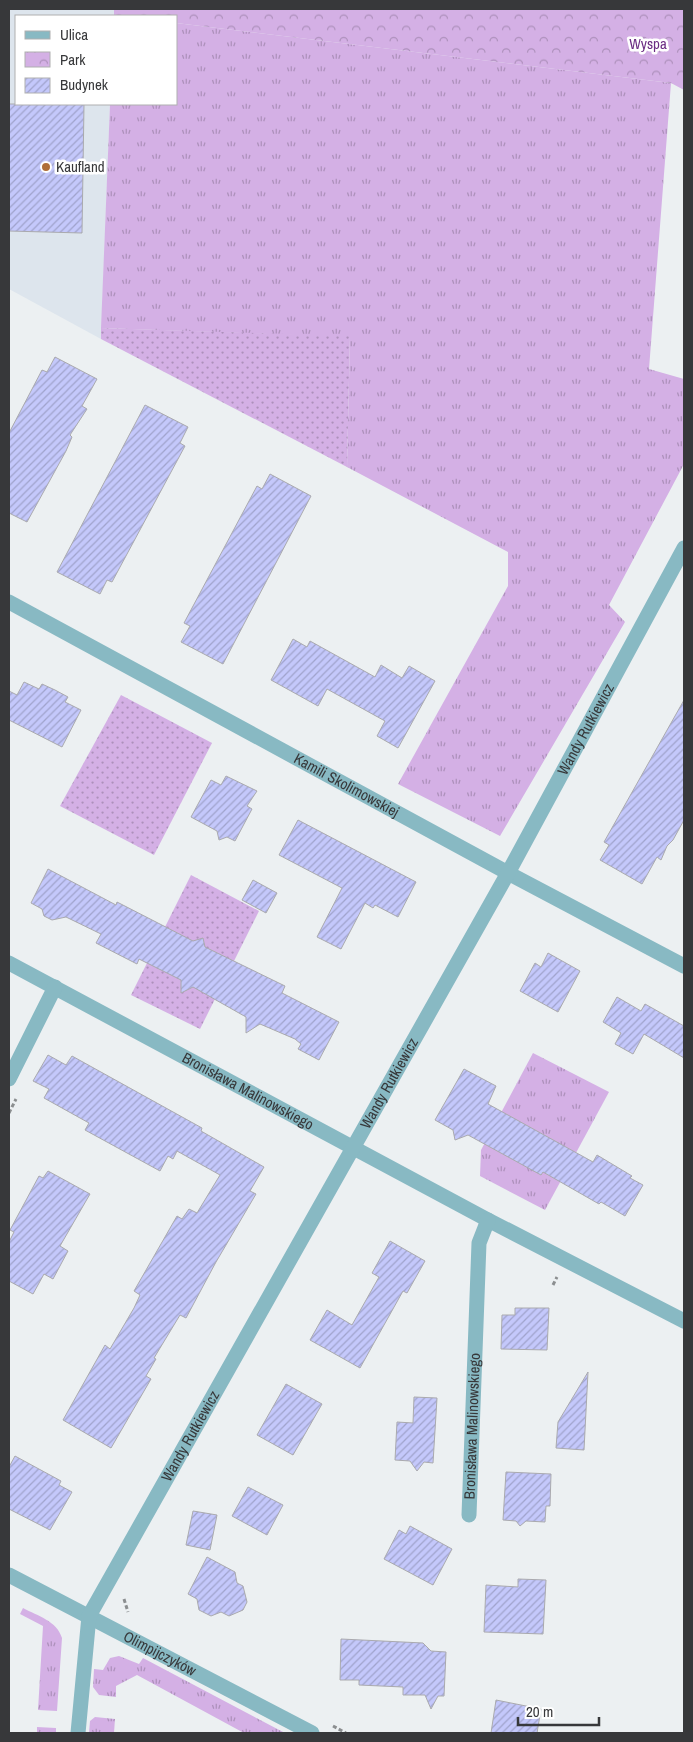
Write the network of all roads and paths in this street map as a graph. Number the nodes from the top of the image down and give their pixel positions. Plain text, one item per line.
1 (684, 548) edge
2 (9, 602) edge
3 (508, 874) junction
4 (9, 963) edge
5 (684, 966) edge
6 (54, 987) junction
7 (9, 1079) edge
8 (354, 1148) junction
9 (488, 1220) junction
10 (684, 1321) edge
11 (469, 1515) dead end
12 (9, 1574) edge
13 (89, 1616) junction
14 (78, 1733) edge
15 (312, 1733) edge

1 - 3 street, Wandy Rutkiewicz
2 - 3 street, Kamili Skolimowskiej
3 - 5 street, Kamili Skolimowskiej
3 - 8 street, Wandy Rutkiewicz
4 - 6 street, Bronisława Malinowskiego
6 - 7 street
6 - 8 street, Bronisława Malinowskiego
8 - 9 street, Bronisława Malinowskiego
8 - 13 street, Wandy Rutkiewicz
9 - 10 street, Bronisława Malinowskiego
9 - 11 street, Bronisława Malinowskiego
12 - 13 street, Olimpijczyków
13 - 14 street
13 - 15 street, Olimpijczyków

